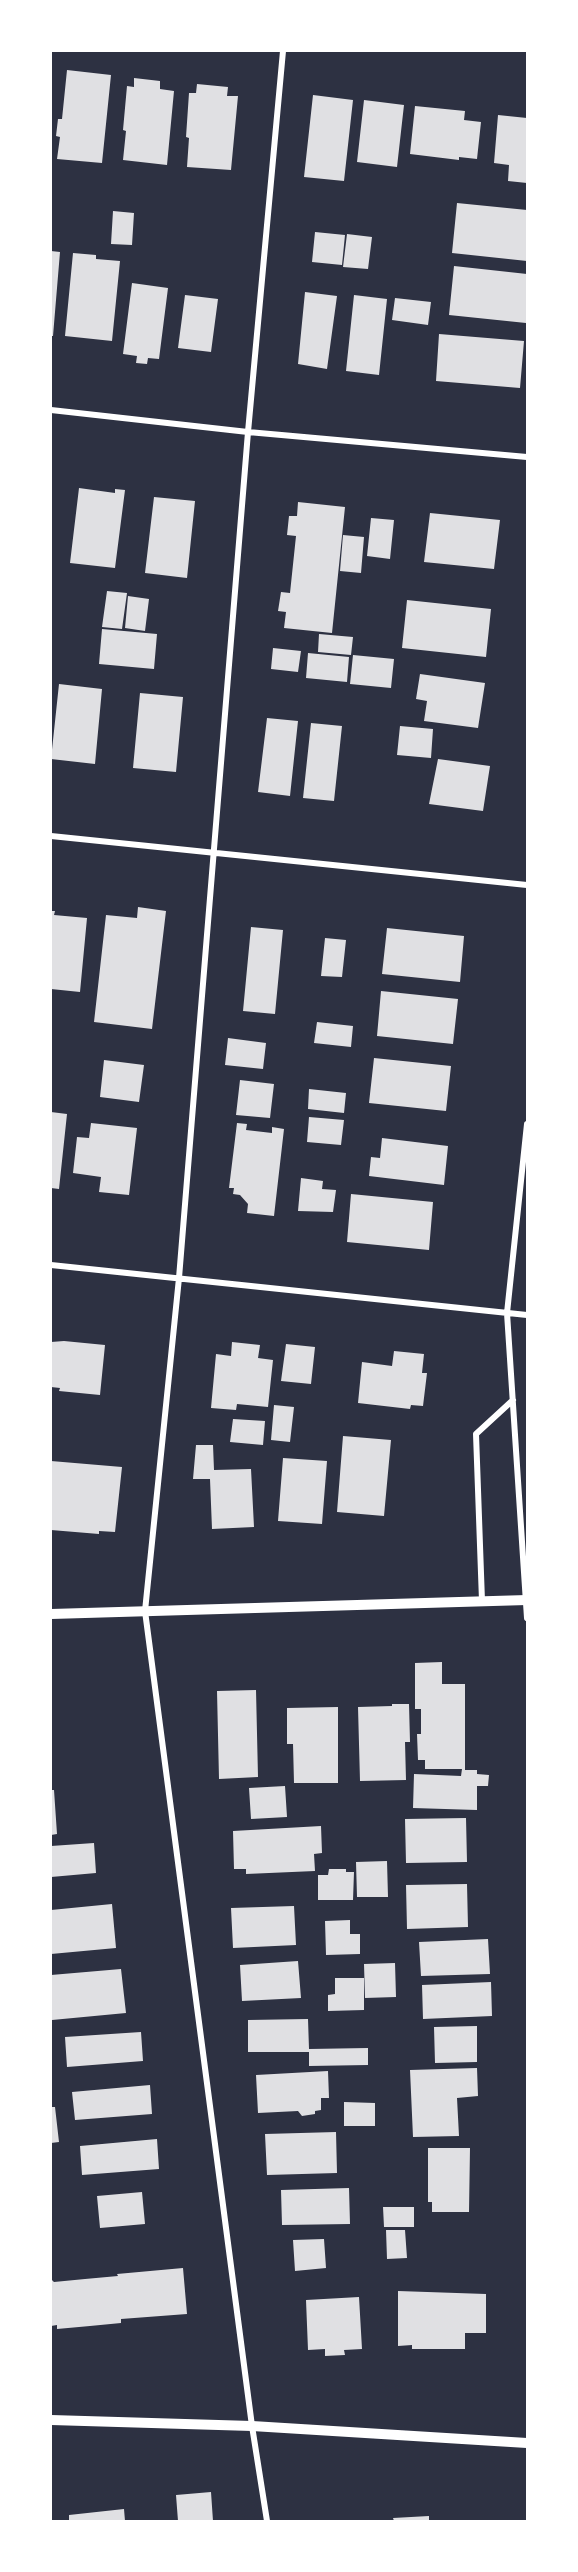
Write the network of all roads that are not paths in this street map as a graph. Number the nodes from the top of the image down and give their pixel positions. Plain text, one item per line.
1 (283, 51) edge
2 (51, 410) edge
3 (249, 432) junction
4 (527, 457) edge
5 (51, 836) edge
6 (214, 853) junction
7 (527, 885) edge
8 (527, 1124) edge
9 (51, 1264) edge
10 (179, 1278) junction
11 (507, 1313) junction
12 (527, 1315) edge
13 (513, 1400) junction
14 (526, 1600) edge
15 (482, 1601) junction
16 (145, 1611) junction
17 (51, 1614) edge
18 (527, 1618) edge
19 (51, 2420) edge
20 (252, 2426) junction
21 (527, 2443) edge
22 (267, 2521) edge

1 - 3 street
2 - 3 street
3 - 4 street
3 - 6 street
5 - 6 street
6 - 7 street
6 - 10 street
8 - 11 street
9 - 10 street
10 - 11 street
10 - 16 street
11 - 12 street
11 - 13 street
13 - 14 street
13 - 15 street
14 - 15 street
14 - 18 street
15 - 16 street
16 - 17 street
16 - 20 street
19 - 20 street
20 - 21 street
20 - 22 street

